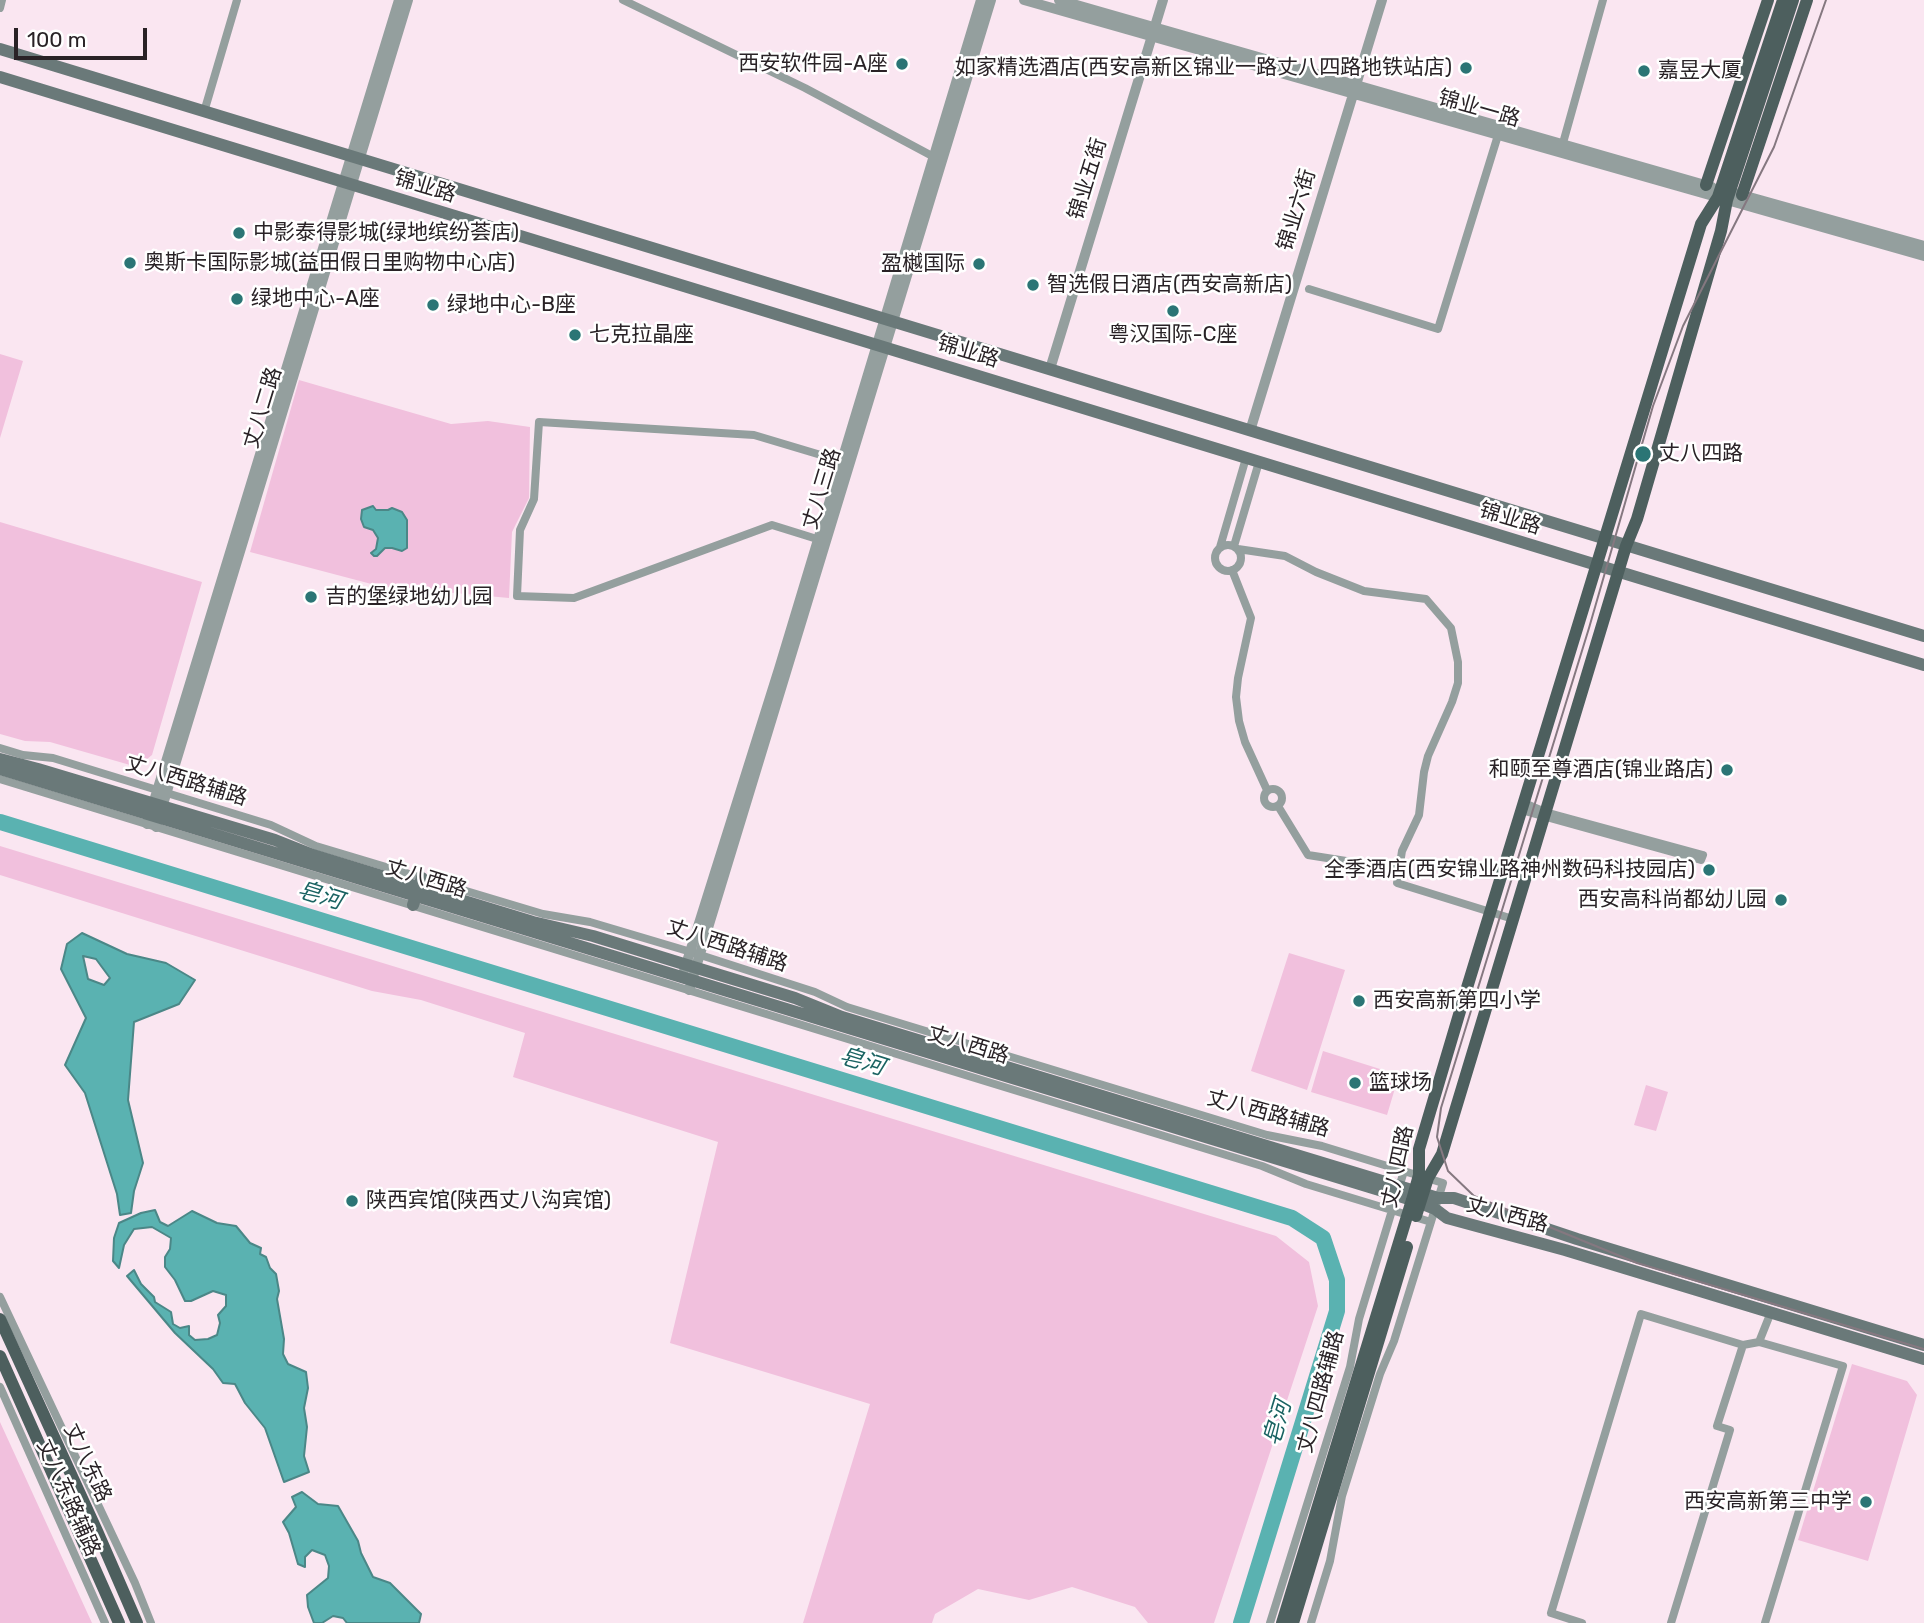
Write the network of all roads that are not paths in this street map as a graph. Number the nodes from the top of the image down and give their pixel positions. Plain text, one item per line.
1 (2, 0) edge
2 (237, 0) edge
3 (399, 0) edge
4 (408, 0) edge
5 (623, 0) edge
6 (981, 0) edge
7 (991, 0) edge
8 (1024, 0) edge
9 (1059, 0) edge
10 (1163, 0) edge
11 (1381, 0) edge
12 (1603, 0) edge
13 (1768, 0) edge
14 (1783, 0) edge
15 (1793, 0) edge
16 (1807, 0) edge
17 (0, 8) edge
18 (1153, 33) junction
19 (0, 49) edge
20 (0, 77) edge
21 (1354, 88) junction
22 (204, 112) junction
23 (1499, 130) junction
24 (1745, 131) junction
25 (1563, 143) junction
26 (355, 158) junction
27 (934, 158) junction
28 (347, 183) junction
29 (1706, 185) junction
30 (1727, 194) junction
31 (1924, 246) edge
32 (1924, 256) edge
33 (1309, 289) dead end
34 (889, 320) junction
35 (881, 345) junction
36 (1050, 369) junction
37 (1250, 431) junction
38 (1246, 458) junction
39 (841, 461) junction
40 (1259, 463) junction
41 (817, 539) junction
42 (1605, 539) junction
43 (1626, 546) junction
44 (1220, 547) junction
45 (1236, 548) junction
46 (1596, 565) junction
47 (1232, 570) junction
48 (1619, 572) junction
49 (1924, 636) edge
50 (1924, 665) edge
51 (0, 748) edge
52 (0, 760) edge
53 (0, 769) edge
54 (0, 779) edge
55 (1267, 790) junction
56 (1278, 806) junction
57 (1522, 807) junction
58 (156, 809) junction
59 (1545, 815) junction
60 (1398, 869) junction
61 (417, 892) junction
62 (1491, 912) junction
63 (1513, 919) junction
64 (693, 960) junction
65 (688, 983) junction
66 (1404, 1171) junction
67 (1424, 1177) junction
68 (1398, 1191) junction
69 (1418, 1197) junction
70 (1437, 1203) junction
71 (1392, 1211) junction
72 (1412, 1217) junction
73 (1431, 1222) junction
74 (0, 1297) edge
75 (1771, 1312) junction
76 (0, 1319) edge
77 (1759, 1342) junction
78 (1743, 1345) junction
79 (1924, 1345) edge
80 (0, 1356) edge
81 (1924, 1360) edge
82 (0, 1387) edge
83 (105, 1623) edge
84 (119, 1623) edge
85 (137, 1623) edge
86 (151, 1623) edge
87 (1270, 1623) edge
88 (1282, 1623) edge
89 (1293, 1623) edge
90 (1311, 1623) edge
91 (1582, 1623) edge
92 (1671, 1623) edge
93 (1765, 1623) edge

1 - 17 street
2 - 22 street
3 - 26 street, 丈八二路
4 - 26 street, 丈八二路
5 - 27 street
6 - 27 street, 丈八三路
7 - 34 street, 丈八三路
8 - 18 street, 锦业一路
9 - 18 street, 锦业一路
10 - 18 street, 锦业五街
11 - 21 street, 锦业六街
12 - 25 street
13 - 29 main road
14 - 24 main road, 丈八四路
15 - 24 main road, 丈八四路
16 - 30 main road
18 - 21 street, 锦业一路
18 - 36 street, 锦业五街
19 - 22 main road, 锦业路
20 - 28 main road, 锦业路
21 - 23 street, 锦业一路
21 - 37 street, 锦业六街
22 - 26 main road, 锦业路
23 - 25 street, 锦业一路
23 - 30 street, 锦业一路
23 - 33 street
24 - 30 main road, 丈八四路
25 - 29 street, 锦业一路
26 - 28 street, 丈八二路
26 - 34 main road, 锦业路
27 - 34 street, 丈八三路
28 - 35 main road, 锦业路
28 - 58 street, 丈八二路
29 - 30 street, 锦业一路
30 - 31 street, 锦业一路
30 - 32 street, 锦业一路
30 - 42 main road, 丈八四路
30 - 43 main road, 丈八四路
34 - 35 street, 丈八三路
34 - 36 main road, 锦业路
35 - 38 main road, 锦业路
35 - 39 street, 丈八三路
35 - 64 street, 丈八三路
36 - 37 main road, 锦业路
37 - 42 main road, 锦业路
38 - 40 main road, 锦业路
38 - 44 street
39 - 41 street, 丈八三路
39 - 41 street
40 - 45 street
40 - 46 main road, 锦业路
41 - 64 street, 丈八三路
42 - 43 main road, 锦业路
42 - 46 main road, 丈八四路
43 - 48 main road, 丈八四路
43 - 49 main road, 锦业路
44 - 45 street
44 - 47 street
45 - 47 street
45 - 60 street
46 - 48 main road, 锦业路
46 - 57 main road, 丈八四路
47 - 55 street
48 - 50 main road, 锦业路
48 - 59 main road, 丈八四路
51 - 58 street, 丈八西路辅路
52 - 58 main road, 丈八西路
53 - 58 main road, 丈八西路
54 - 58 street, 丈八西路辅路
55 - 56 street
55 - 56 street
56 - 60 street
57 - 59 street
57 - 62 main road, 丈八四路
58 - 61 main road, 丈八西路
58 - 61 street, 丈八西路辅路
59 - 59 street
59 - 63 main road, 丈八四路
60 - 62 street
61 - 64 main road, 丈八西路
61 - 65 main road, 丈八西路
62 - 63 street
62 - 67 main road, 丈八四路
63 - 67 main road, 丈八四路
64 - 65 street, 丈八三路
64 - 66 street, 丈八西路辅路
64 - 68 main road, 丈八西路
65 - 68 main road, 丈八西路
65 - 71 street
66 - 67 street, 丈八西路辅路
66 - 68 street, 丈八四路辅路
67 - 69 main road, 丈八四路
67 - 70 street, 丈八西路辅路
68 - 69 main road, 丈八西路
68 - 71 street, 丈八四路辅路
69 - 70 main road, 丈八西路
69 - 72 main road, 丈八四路
70 - 73 street
70 - 75 main road, 丈八西路
70 - 79 main road, 丈八西路
71 - 72 street
71 - 87 street, 丈八四路辅路
72 - 73 street
72 - 88 main road, 丈八四路
72 - 89 main road, 丈八四路
73 - 90 street
74 - 86 street
75 - 77 street
75 - 81 main road, 丈八西路
76 - 85 main road, 丈八东路
77 - 78 street
77 - 93 street
78 - 91 street
78 - 92 street
80 - 84 main road, 丈八东路
82 - 83 street, 丈八东路辅路

